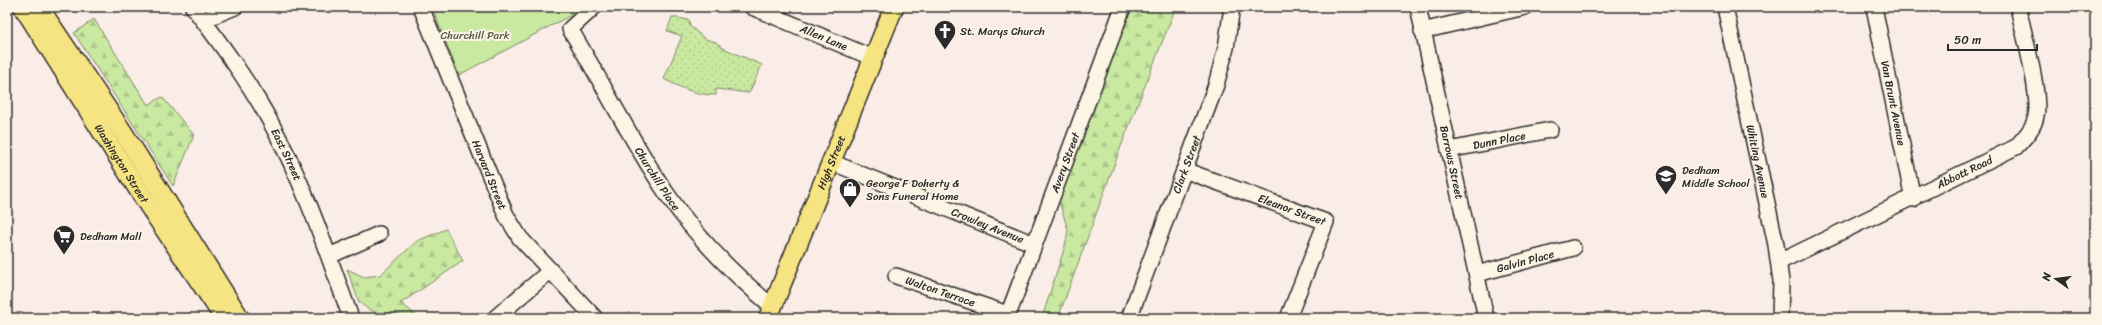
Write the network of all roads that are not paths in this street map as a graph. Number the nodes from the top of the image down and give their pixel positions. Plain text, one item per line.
1 (23, 7) edge
2 (39, 7) edge
3 (193, 7) edge
4 (235, 7) edge
5 (421, 7) edge
6 (594, 7) edge
7 (752, 7) edge
8 (894, 7) edge
9 (1123, 7) edge
10 (1232, 7) edge
11 (1418, 7) edge
12 (1525, 7) edge
13 (1725, 7) edge
14 (1874, 7) edge
15 (2018, 7) edge
16 (203, 20) junction
17 (1422, 30) junction
18 (873, 58) junction
19 (1550, 130) dead end
20 (1449, 150) junction
21 (831, 162) junction
22 (1184, 170) junction
23 (1913, 198) junction
24 (379, 234) dead end
25 (1034, 244) junction
26 (1573, 248) dead end
27 (329, 256) junction
28 (1779, 262) junction
29 (550, 271) junction
30 (1477, 274) junction
31 (896, 276) dead end
32 (771, 313) edge
33 (1007, 316) edge
34 (224, 318) edge
35 (240, 318) edge
36 (351, 318) edge
37 (495, 318) edge
38 (595, 318) edge
39 (1129, 318) edge
40 (1288, 318) edge
41 (1486, 318) edge
42 (1780, 318) edge

1 - 34 main road, Washington Street
2 - 35 main road, Washington Street
3 - 16 street, East Street
4 - 16 street
5 - 29 street, Harvard Street
6 - 32 street, Churchill Place
7 - 18 street, Allen Lane
8 - 18 main road, High Street
9 - 25 street, Avery Street
10 - 22 street, Clark Street
11 - 17 street, Barrows Street
12 - 17 street
13 - 28 street, Whiting Avenue
14 - 23 street, Van Brunt Avenue
15 - 23 street, Abbott Road
16 - 27 street, East Street
17 - 20 street, Barrows Street
18 - 21 main road, High Street
19 - 20 street, Dunn Place
20 - 30 street, Barrows Street
21 - 25 street, Crowley Avenue
21 - 32 main road, High Street
22 - 39 street, Clark Street
22 - 40 street, Eleanor Street
23 - 28 street, Abbott Road
24 - 27 street
25 - 33 street, Avery Street
26 - 30 street, Galvin Place
27 - 36 street, East Street
28 - 42 street, Whiting Avenue
29 - 37 street
29 - 38 street, Harvard Street
30 - 41 street, Barrows Street
31 - 33 street, Walton Terrace

